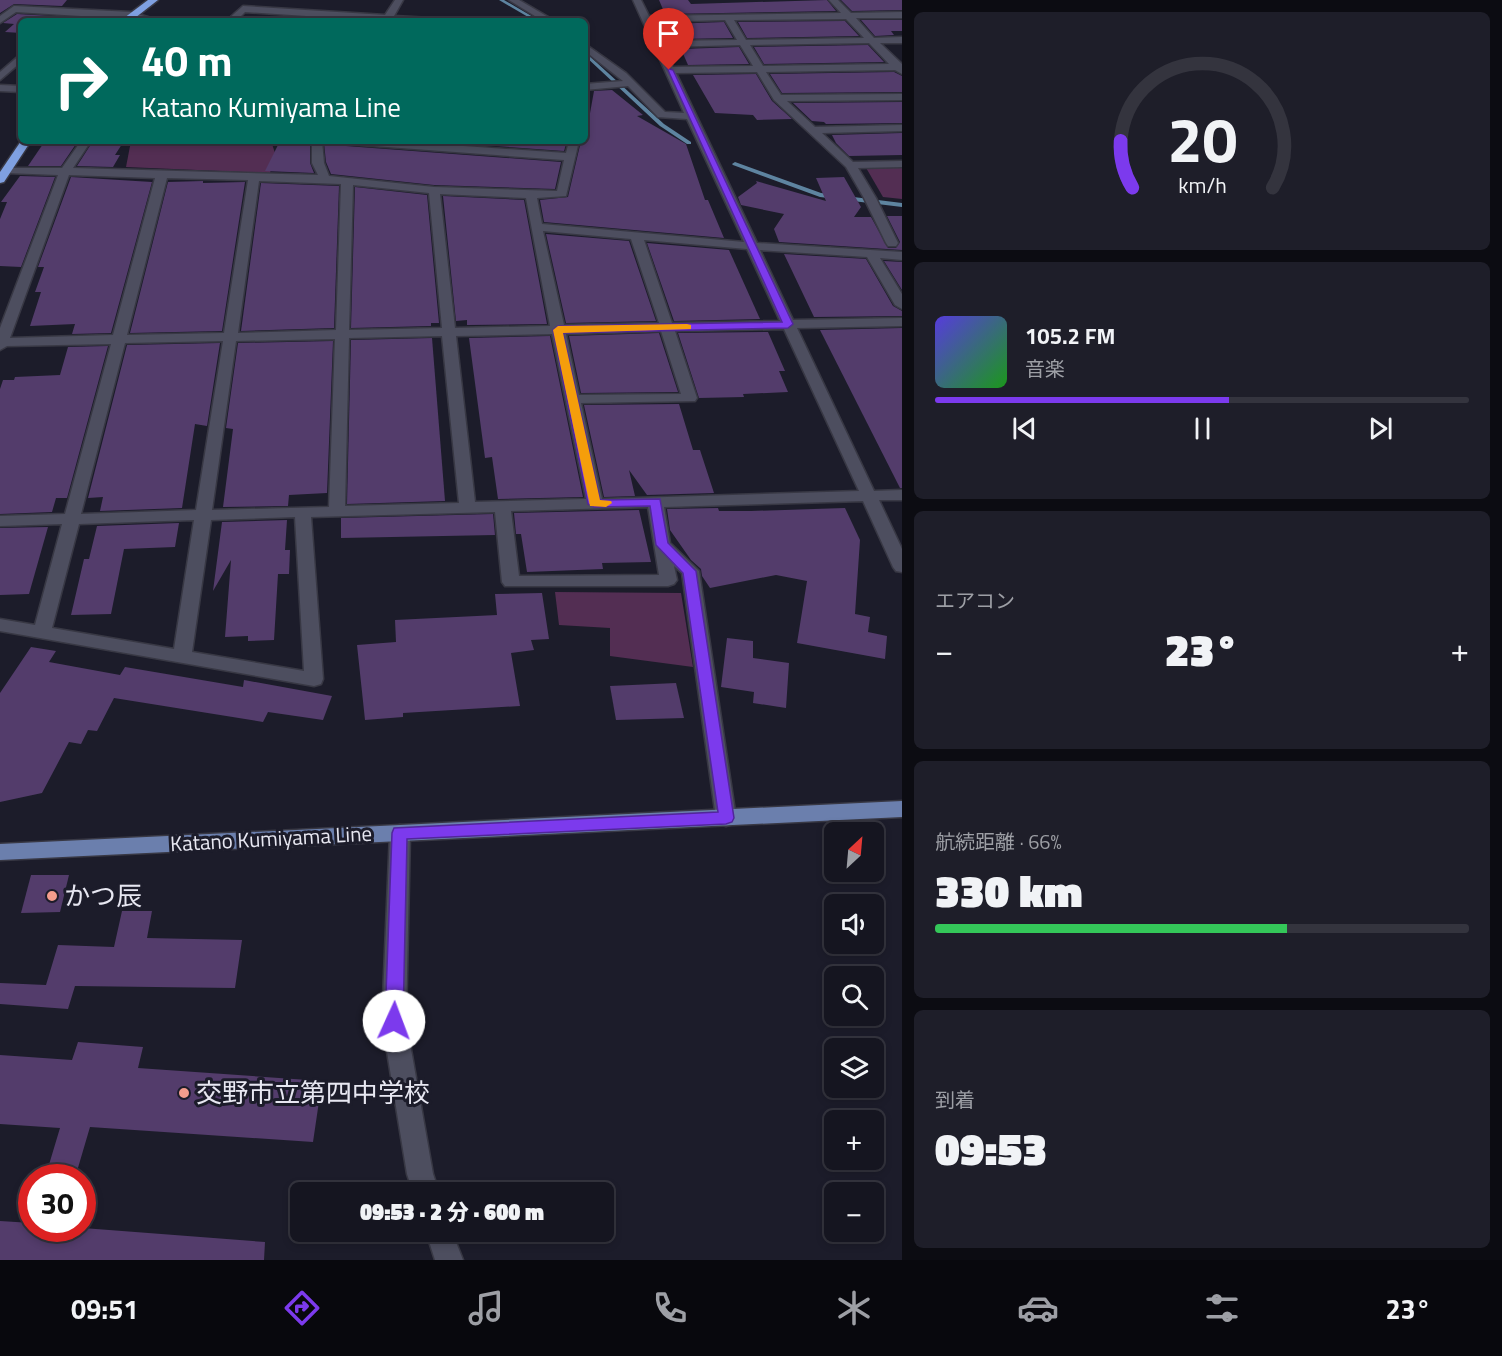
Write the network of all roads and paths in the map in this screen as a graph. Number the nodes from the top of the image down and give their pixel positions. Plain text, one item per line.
1 (154, 0) edge
2 (399, 0) edge
3 (513, 0) edge
4 (637, 0) edge
5 (833, 0) edge
6 (67, 12) junction
7 (902, 15) edge
8 (847, 16) junction
9 (61, 18) edge
10 (128, 18) edge
11 (234, 18) edge
12 (373, 18) edge
13 (388, 18) edge
14 (545, 18) edge
15 (728, 18) junction
16 (646, 19) junction
17 (0, 20) edge
18 (871, 40) junction
19 (902, 40) edge
20 (743, 42) junction
21 (658, 44) junction
22 (588, 49) edge
23 (18, 60) edge
24 (760, 69) junction
25 (900, 69) edge
26 (669, 70) junction
27 (0, 77) edge
28 (631, 83) junction
29 (588, 87) edge
30 (0, 88) edge
31 (18, 89) edge
32 (902, 97) edge
33 (778, 98) junction
34 (690, 116) junction
35 (902, 129) edge
36 (812, 130) junction
37 (24, 144) edge
38 (84, 144) edge
39 (317, 144) edge
40 (388, 144) edge
41 (573, 144) edge
42 (571, 157) junction
43 (902, 164) edge
44 (850, 165) junction
45 (6, 170) junction
46 (65, 172) junction
47 (162, 174) junction
48 (254, 178) junction
49 (325, 179) junction
50 (0, 180) edge
51 (347, 183) junction
52 (434, 190) junction
53 (531, 195) junction
54 (536, 227) junction
55 (636, 235) junction
56 (749, 241) junction
57 (897, 244) edge
58 (871, 254) junction
59 (902, 256) edge
60 (902, 305) edge
61 (902, 322) edge
62 (788, 324) junction
63 (667, 327) junction
64 (558, 330) junction
65 (449, 332) junction
66 (343, 334) junction
67 (230, 337) junction
68 (119, 339) junction
69 (1, 343) edge
70 (572, 399) junction
71 (902, 495) edge
72 (868, 496) junction
73 (655, 502) junction
74 (594, 504) junction
75 (502, 506) junction
76 (467, 507) junction
77 (338, 511) junction
78 (303, 512) junction
79 (204, 514) junction
80 (72, 519) junction
81 (0, 520) edge
82 (662, 545) junction
83 (902, 567) edge
84 (0, 625) edge
85 (42, 632) junction
86 (182, 656) junction
87 (902, 809) edge
88 (726, 818) junction
89 (400, 833) junction
90 (0, 852) edge
91 (423, 1182) edge
92 (442, 1242) edge
93 (448, 1260) edge

1 - 10 highway
2 - 13 street
3 - 14 street
4 - 16 street
5 - 8 street
6 - 9 street
6 - 10 street
6 - 17 street
7 - 8 street
8 - 15 street
8 - 18 street
11 - 12 street
15 - 16 street
15 - 20 street
16 - 21 street
18 - 19 street
18 - 20 street
18 - 25 street
20 - 21 street
20 - 24 street
21 - 26 street
22 - 28 street
23 - 27 street
24 - 25 street
24 - 26 street
24 - 33 street
26 - 34 street
28 - 29 street
28 - 34 street
30 - 31 street
32 - 33 street
33 - 36 street
34 - 56 street
35 - 36 street
36 - 44 street
37 - 45 highway
38 - 46 street
39 - 49 street
40 - 42 street
41 - 42 street
42 - 53 street
43 - 44 street
44 - 57 street
45 - 46 street
45 - 50 highway
46 - 47 street
46 - 69 street
47 - 48 street
47 - 68 street
48 - 49 street
48 - 67 street
49 - 51 street
51 - 52 street
51 - 66 street
52 - 53 street
52 - 65 street
53 - 54 street
54 - 55 street
54 - 64 street
55 - 56 street
55 - 63 street
56 - 57 street
56 - 58 street
56 - 62 street
58 - 59 street
58 - 60 street
61 - 62 street
62 - 63 street
62 - 72 street
63 - 64 street
63 - 70 street
64 - 65 street
64 - 70 street
65 - 66 street
65 - 76 street
66 - 67 street
66 - 77 street
67 - 68 street
67 - 79 street
68 - 69 street
68 - 80 street
70 - 74 street
71 - 72 street
72 - 73 street
72 - 83 street
73 - 74 street
73 - 82 street
74 - 75 street
75 - 76 street
75 - 82 street
76 - 77 street
77 - 78 street
78 - 79 street
78 - 86 street
79 - 80 street
79 - 86 street
80 - 81 street
80 - 85 street
82 - 88 street
84 - 85 street
85 - 86 street
87 - 88 main road, Katano Kumiyama Line
88 - 89 main road, Katano Kumiyama Line
89 - 90 main road, Katano Kumiyama Line
89 - 91 street
92 - 93 street

